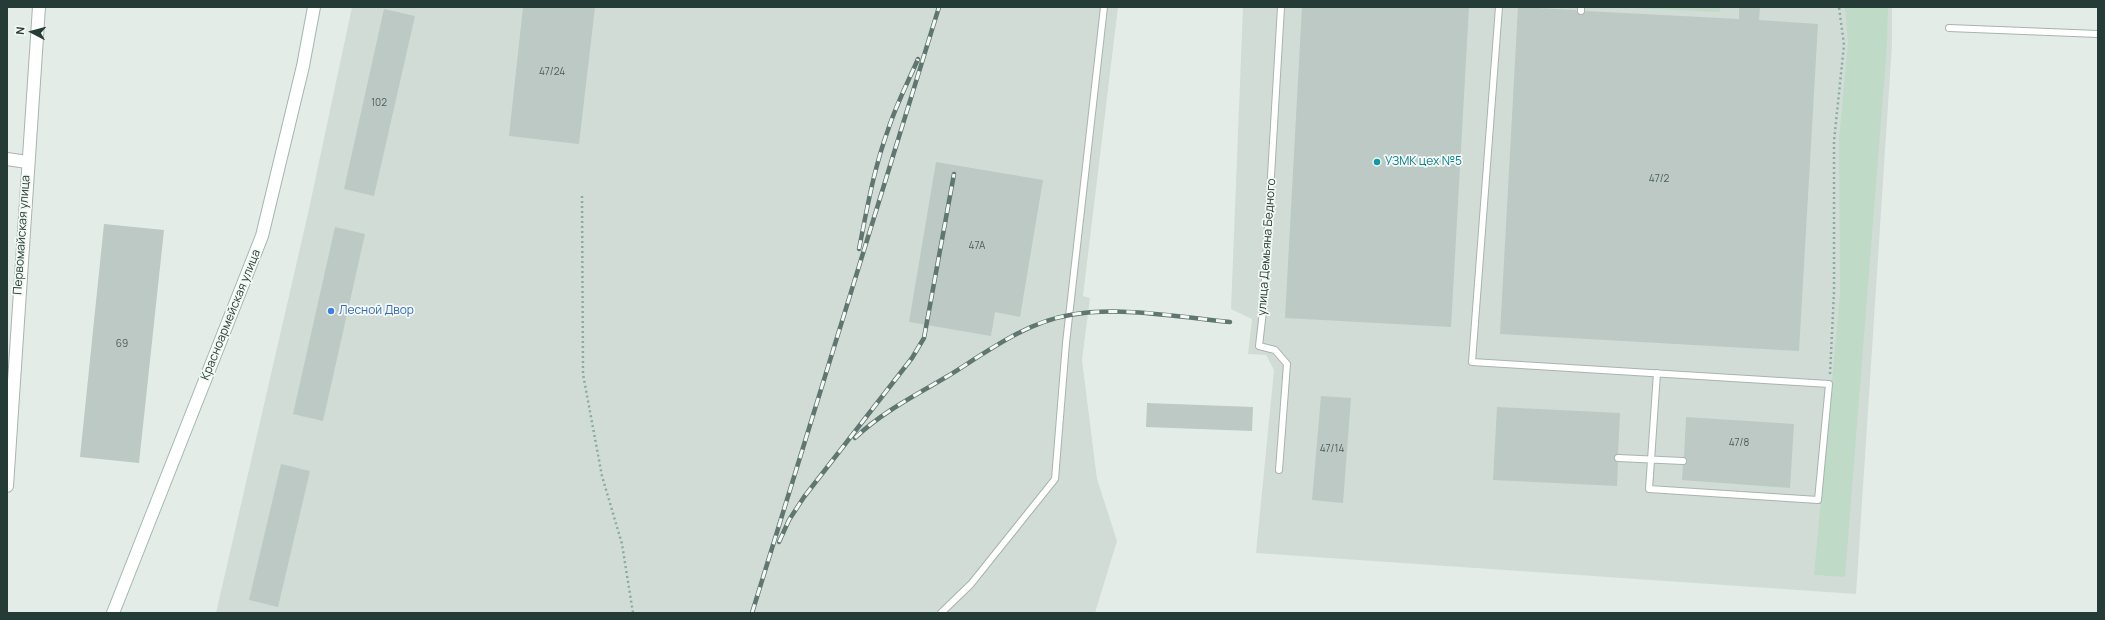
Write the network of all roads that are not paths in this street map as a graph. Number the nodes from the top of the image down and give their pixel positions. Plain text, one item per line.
1 (38, 7) edge
2 (314, 7) edge
3 (1104, 7) edge
4 (1281, 7) edge
5 (1499, 7) edge
6 (1949, 28) dead end
7 (2098, 34) edge
8 (7, 159) edge
9 (27, 162) junction
10 (12, 313) edge
11 (1657, 373) junction
12 (1618, 458) dead end
13 (1651, 460) junction
14 (1683, 462) dead end
15 (1279, 470) dead end
16 (7, 486) edge
17 (113, 613) edge
18 (940, 613) edge

1 - 9 street, Первомайская улица
2 - 17 street, Красноармейская улица
3 - 18 lane
4 - 15 lane, улица Демьяна Бедного
5 - 11 lane
6 - 7 lane
8 - 9 street
9 - 10 street, Первомайская улица
10 - 16 street, Первомайская улица
11 - 13 lane
11 - 13 lane
12 - 13 lane
13 - 14 lane

